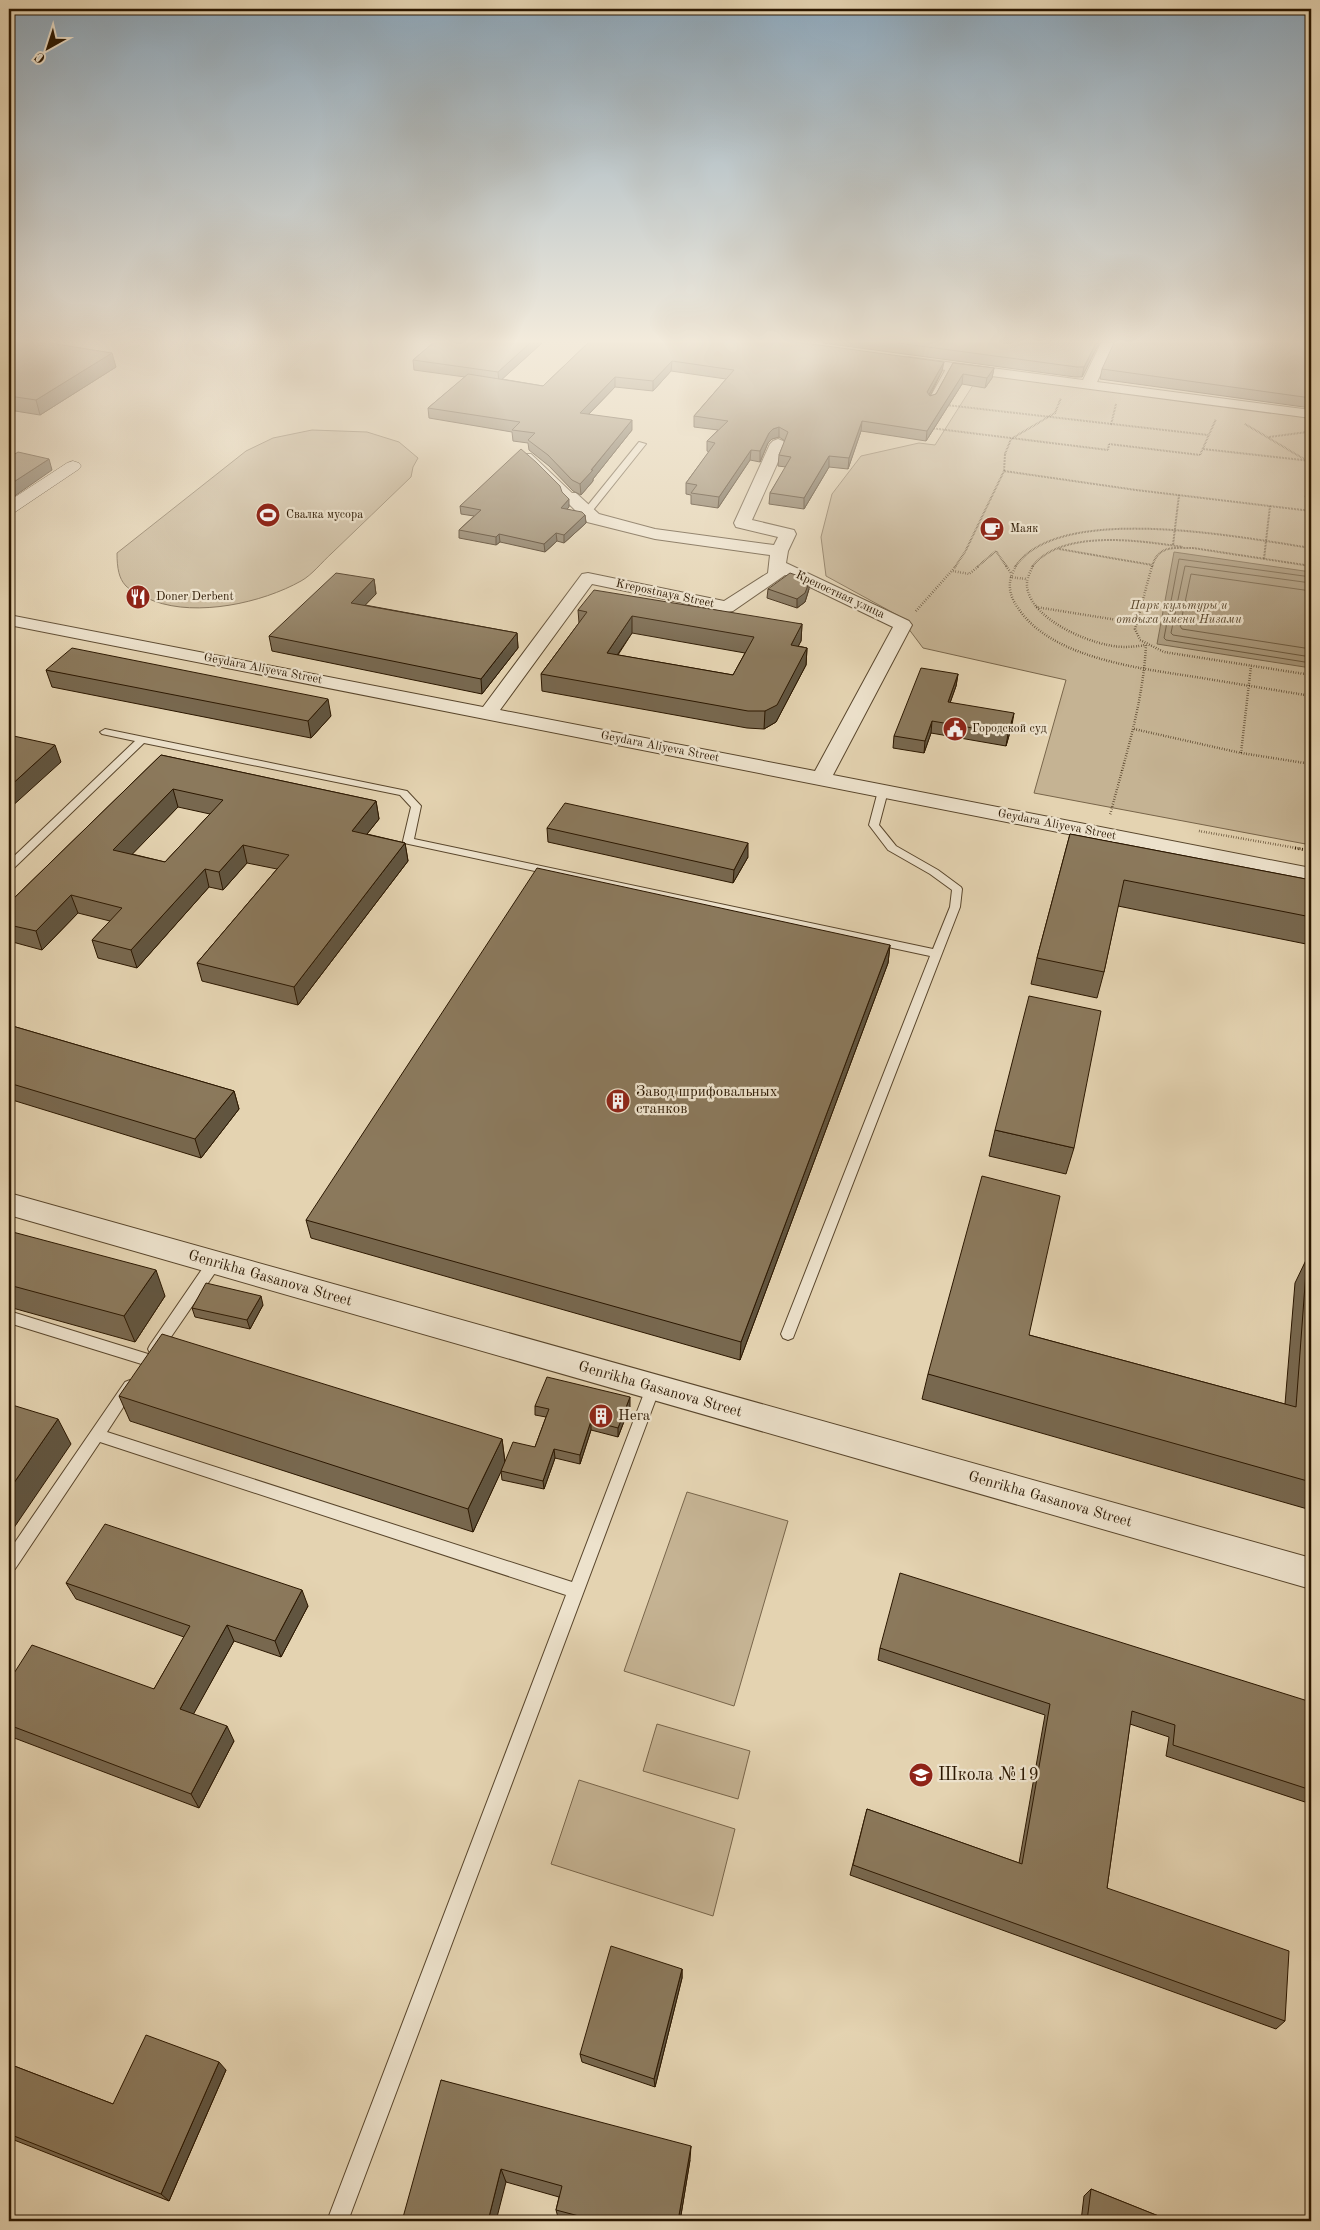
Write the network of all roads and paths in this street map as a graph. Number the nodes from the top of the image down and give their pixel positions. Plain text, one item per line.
1 (640, 447) edge
2 (777, 447) edge
3 (1008, 447) edge
4 (1082, 447) edge
5 (1108, 447) edge
6 (1134, 447) edge
7 (1285, 447) edge
8 (1203, 449) joint
9 (522, 451) edge
10 (1307, 460) junction
11 (1311, 461) edge
12 (72, 466) dead end
13 (1004, 471) junction
14 (1180, 495) junction
15 (570, 496) joint
16 (1270, 506) junction
17 (9, 508) edge
18 (1311, 511) edge
19 (587, 512) junction
20 (1175, 531) junction
21 (1266, 541) junction
22 (1173, 545) junction
23 (1183, 547) junction
24 (1311, 548) edge
25 (1058, 549) junction
26 (778, 558) junction
27 (1264, 559) junction
28 (1152, 565) junction
29 (1311, 566) edge
30 (953, 571) junction
31 (1011, 575) junction
32 (1026, 579) junction
33 (1036, 607) junction
34 (9, 620) edge
35 (1136, 623) junction
36 (903, 625) junction
37 (1146, 645) junction
38 (1251, 666) junction
39 (1146, 669) junction
40 (1311, 675) edge
41 (1249, 686) junction
42 (1311, 696) edge
43 (488, 714) junction
44 (1134, 729) junction
45 (104, 732) dead end
46 (143, 739) junction
47 (1241, 753) junction
48 (1311, 764) edge
49 (822, 779) junction
50 (882, 791) junction
51 (1110, 814) dead end
52 (9, 867) edge
53 (1311, 875) edge
54 (937, 954) junction
55 (9, 1204) edge
56 (214, 1263) junction
57 (9, 1317) edge
58 (788, 1334) dead end
59 (148, 1360) junction
60 (653, 1388) junction
61 (97, 1435) junction
62 (9, 1564) edge
63 (1311, 1574) edge
64 (576, 1591) junction
65 (338, 2221) edge

1 - 19 lane
2 - 26 street
3 - 13 path
4 - 5 path
6 - 8 path
7 - 10 path
8 - 10 path
9 - 15 lane
10 - 11 path
12 - 17 street
13 - 14 path
13 - 30 path
14 - 16 path
14 - 20 path
15 - 19 street
16 - 18 path
16 - 21 path
19 - 26 street
20 - 21 path
20 - 22 path
20 - 31 path
21 - 24 path
21 - 27 path
22 - 23 path
22 - 25 path
23 - 27 path
23 - 28 path
25 - 28 path
25 - 32 path
26 - 36 street, Крепостная улица
26 - 43 street, Krepostnaya Street
27 - 29 path
28 - 35 path
30 - 31 path
30 - 36 path
31 - 32 path
31 - 39 path
32 - 33 path
33 - 35 path
33 - 37 path
34 - 43 street, Geydara Aliyeva Street
35 - 37 path
36 - 49 street
37 - 38 path
37 - 39 path
38 - 40 path
38 - 41 path
39 - 41 path
39 - 44 path
41 - 42 path
41 - 47 path
43 - 49 street, Geydara Aliyeva Street
44 - 47 path
44 - 51 path
45 - 46 lane
46 - 52 lane
46 - 54 lane
47 - 48 path
49 - 50 street, Geydara Aliyeva Street
50 - 53 street, Geydara Aliyeva Street
50 - 54 lane
54 - 58 lane
55 - 56 street, Genrikha Gasanova Street
56 - 59 lane
56 - 60 street, Genrikha Gasanova Street
57 - 59 lane
59 - 61 lane
60 - 63 street, Genrikha Gasanova Street
60 - 64 lane
61 - 62 lane
61 - 64 lane
64 - 65 lane

